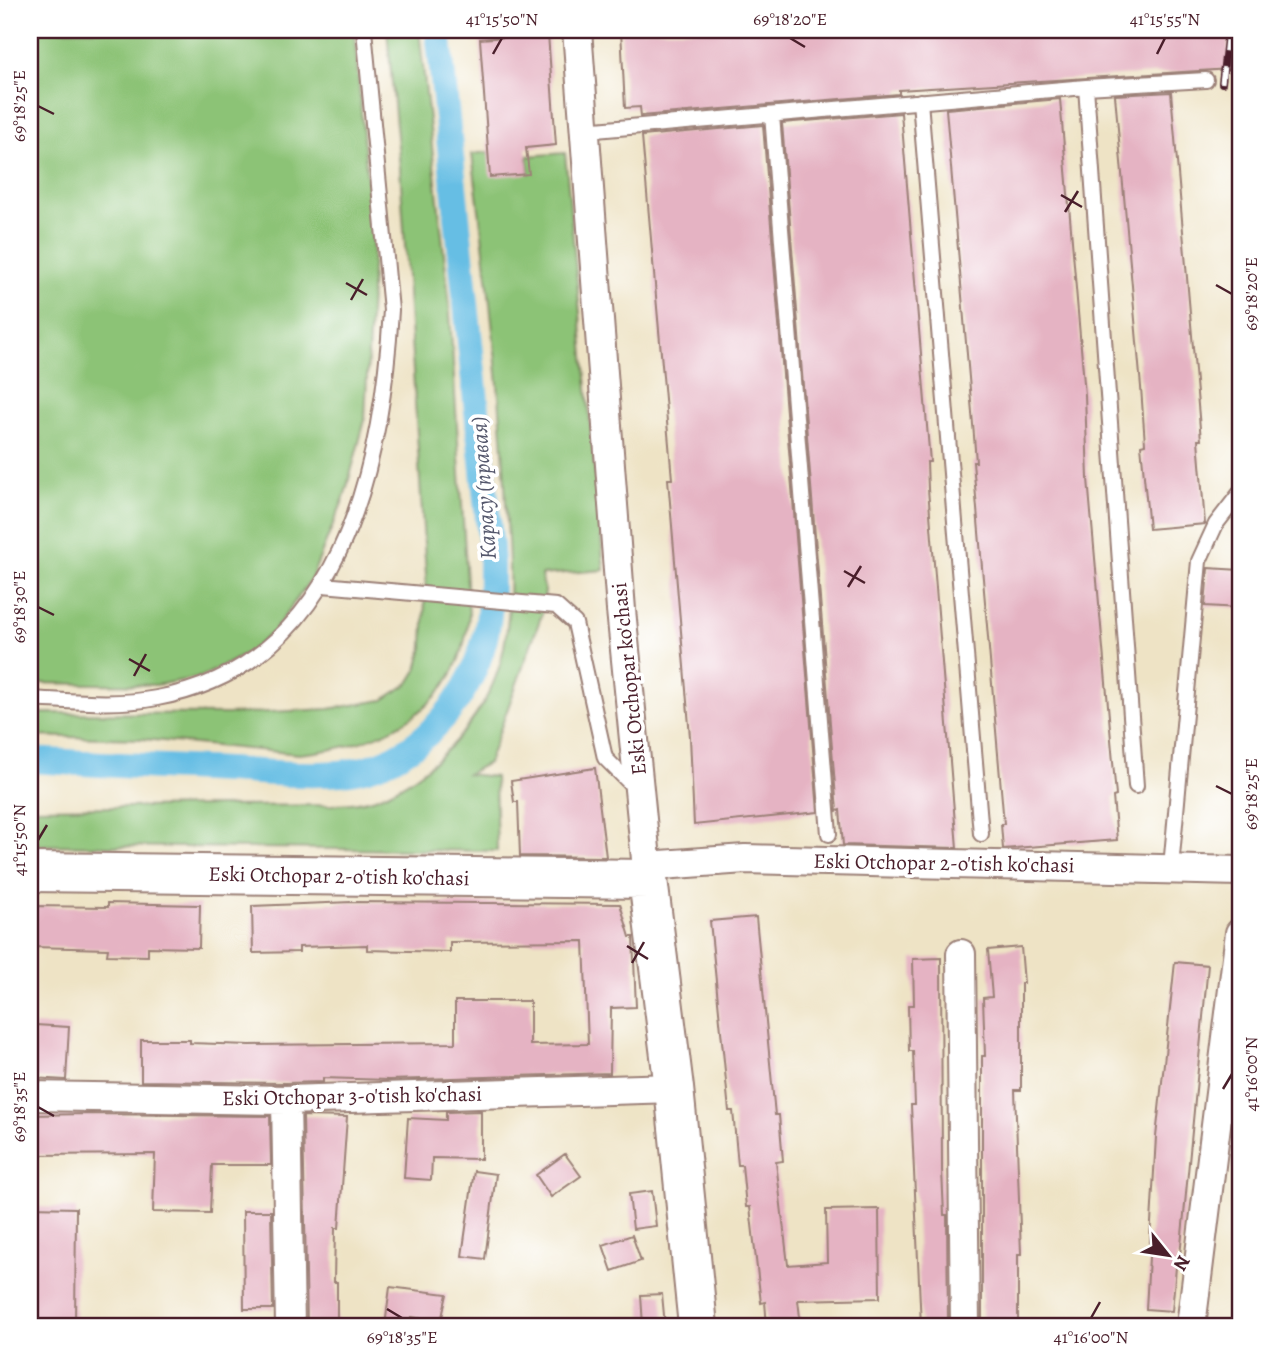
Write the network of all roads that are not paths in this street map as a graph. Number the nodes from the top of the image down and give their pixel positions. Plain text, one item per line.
1 (364, 30) edge
2 (577, 30) edge
3 (1206, 80) dead end
4 (1086, 87) junction
5 (920, 102) junction
6 (772, 115) junction
7 (584, 131) junction
8 (1240, 493) edge
9 (323, 585) junction
10 (30, 699) edge
11 (1136, 786) dead end
12 (640, 794) junction
13 (829, 834) dead end
14 (981, 834) dead end
15 (1171, 867) junction
16 (1240, 871) edge
17 (30, 872) edge
18 (648, 873) junction
19 (1240, 933) edge
20 (961, 954) dead end
21 (674, 1088) junction
22 (30, 1096) edge
23 (286, 1100) junction
24 (290, 1326) edge
25 (698, 1326) edge
26 (965, 1326) edge
27 (1191, 1326) edge

1 - 9 lane
2 - 7 street, Eski Otchopar ko'chasi
3 - 4 lane
4 - 5 lane
4 - 11 lane
5 - 6 lane
5 - 14 lane
6 - 7 lane
6 - 13 lane
7 - 12 street, Eski Otchopar ko'chasi
8 - 15 lane
9 - 10 lane
9 - 12 lane
12 - 18 street, Eski Otchopar ko'chasi
15 - 16 street, Eski Otchopar 2-o'tish ko'chasi
15 - 18 street, Eski Otchopar 2-o'tish ko'chasi
17 - 18 street, Eski Otchopar 2-o'tish ko'chasi
18 - 21 street, Eski Otchopar ko'chasi
19 - 27 street
20 - 26 street
21 - 23 street, Eski Otchopar 3-o'tish ko'chasi
21 - 25 street, Eski Otchopar ko'chasi
22 - 23 street, Eski Otchopar 3-o'tish ko'chasi
23 - 24 street

